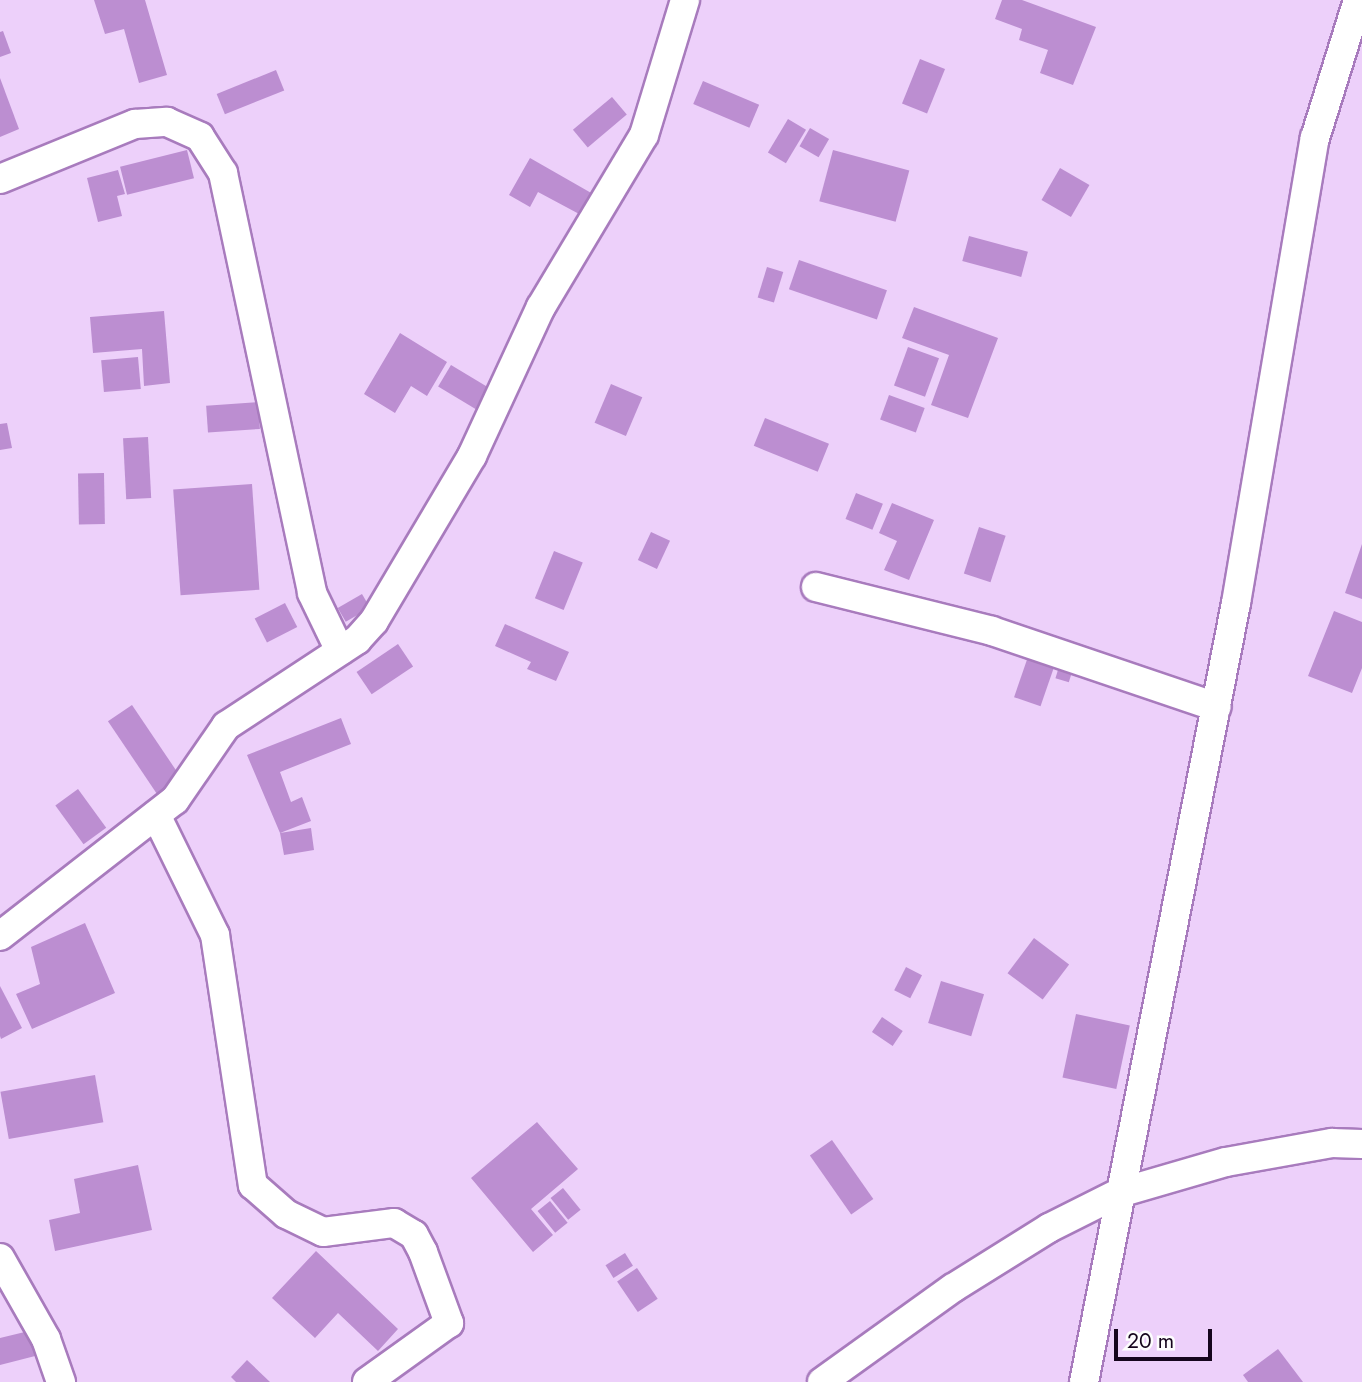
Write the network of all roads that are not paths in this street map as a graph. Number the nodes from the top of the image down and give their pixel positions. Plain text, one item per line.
1 (685, 0) edge
2 (1358, 0) edge
3 (0, 179) edge
4 (816, 587) dead end
5 (340, 651) junction
6 (1216, 707) junction
7 (156, 815) junction
8 (0, 936) edge
9 (1362, 1144) edge
10 (1119, 1193) junction
11 (0, 1258) edge
12 (61, 1382) edge
13 (367, 1382) edge
14 (822, 1382) edge
15 (1084, 1382) edge

1 - 5 street
2 - 6 street
3 - 5 street
4 - 6 street
5 - 7 street
6 - 10 street
7 - 8 street
7 - 13 street
9 - 10 street
10 - 14 street
10 - 15 street
11 - 12 street

